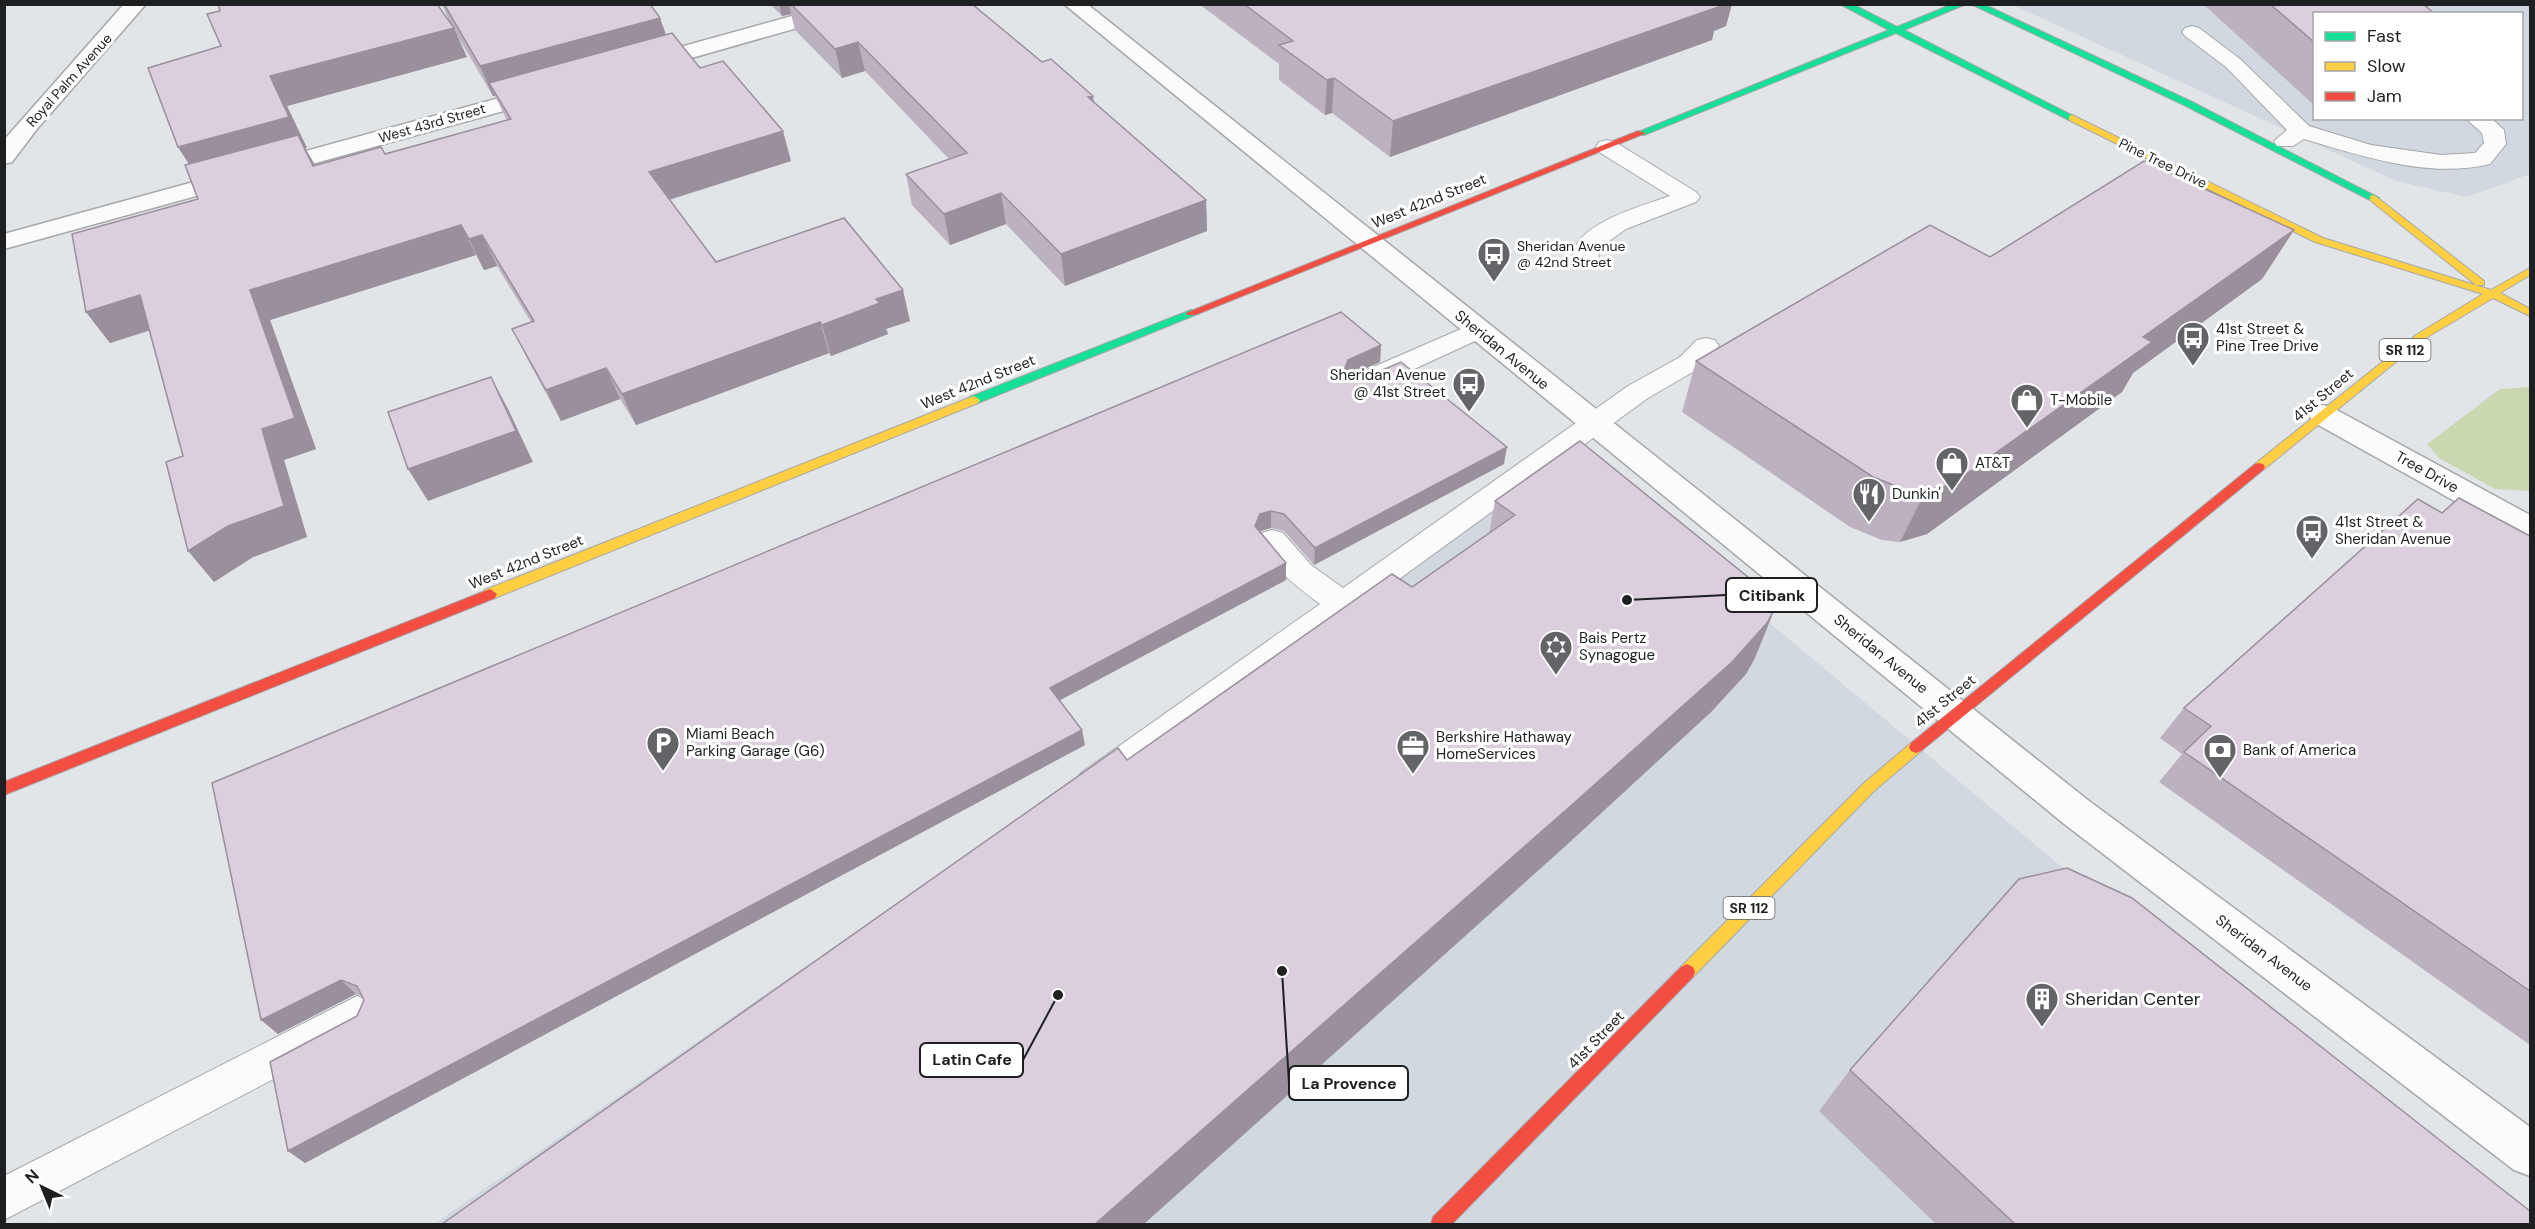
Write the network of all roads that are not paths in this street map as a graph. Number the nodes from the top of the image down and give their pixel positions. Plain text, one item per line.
1 (136, 4) edge
2 (860, 4) edge
3 (1074, 4) edge
4 (1844, 4) edge
5 (1962, 4) edge
6 (1974, 4) edge
7 (1896, 31) junction
8 (2192, 32) dead end
9 (618, 72) edge
10 (561, 88) edge
11 (2479, 120) edge
12 (2301, 131) junction
13 (1607, 147) junction
14 (2274, 147) junction
15 (4, 157) edge
16 (4, 242) edge
17 (1368, 243) junction
18 (1587, 261) dead end
19 (2530, 271) edge
20 (2493, 294) junction
21 (2530, 313) edge
22 (1477, 330) junction
23 (1706, 346) dead end
24 (1359, 384) edge
25 (2323, 415) junction
26 (1594, 424) junction
27 (2530, 529) edge
28 (1272, 540) dead end
29 (1343, 604) junction
30 (1955, 714) junction
31 (4, 789) edge
32 (1071, 799) edge
33 (357, 1015) edge
34 (2530, 1154) edge
35 (4, 1199) edge
36 (1440, 1224) edge

1 - 15 street, Royal Palm Avenue
2 - 9 street
3 - 17 street, Sheridan Avenue
4 - 7 main road, Pine Tree Drive
5 - 7 main road, West 42nd Street
6 - 14 main road, Pine Tree Drive
7 - 13 main road, West 42nd Street
7 - 20 main road, Pine Tree Drive
8 - 12 lane
10 - 16 street, West 43rd Street
11 - 12 lane
12 - 14 lane
13 - 17 main road, West 42nd Street
13 - 18 lane
14 - 20 main road, Pine Tree Drive
17 - 22 street, Sheridan Avenue
17 - 31 main road, West 42nd Street
19 - 20 main road, 41st Street / SR 112
20 - 21 main road, Pine Tree Drive
20 - 25 main road, 41st Street / SR 112
22 - 24 lane
22 - 26 street, Sheridan Avenue
23 - 26 lane
25 - 27 street, Tree Drive
25 - 30 main road, 41st Street / SR 112
26 - 29 lane
26 - 30 street, Sheridan Avenue
28 - 29 lane
29 - 32 lane
30 - 34 street, Sheridan Avenue
30 - 36 main road, 41st Street / SR 112
33 - 35 lane

